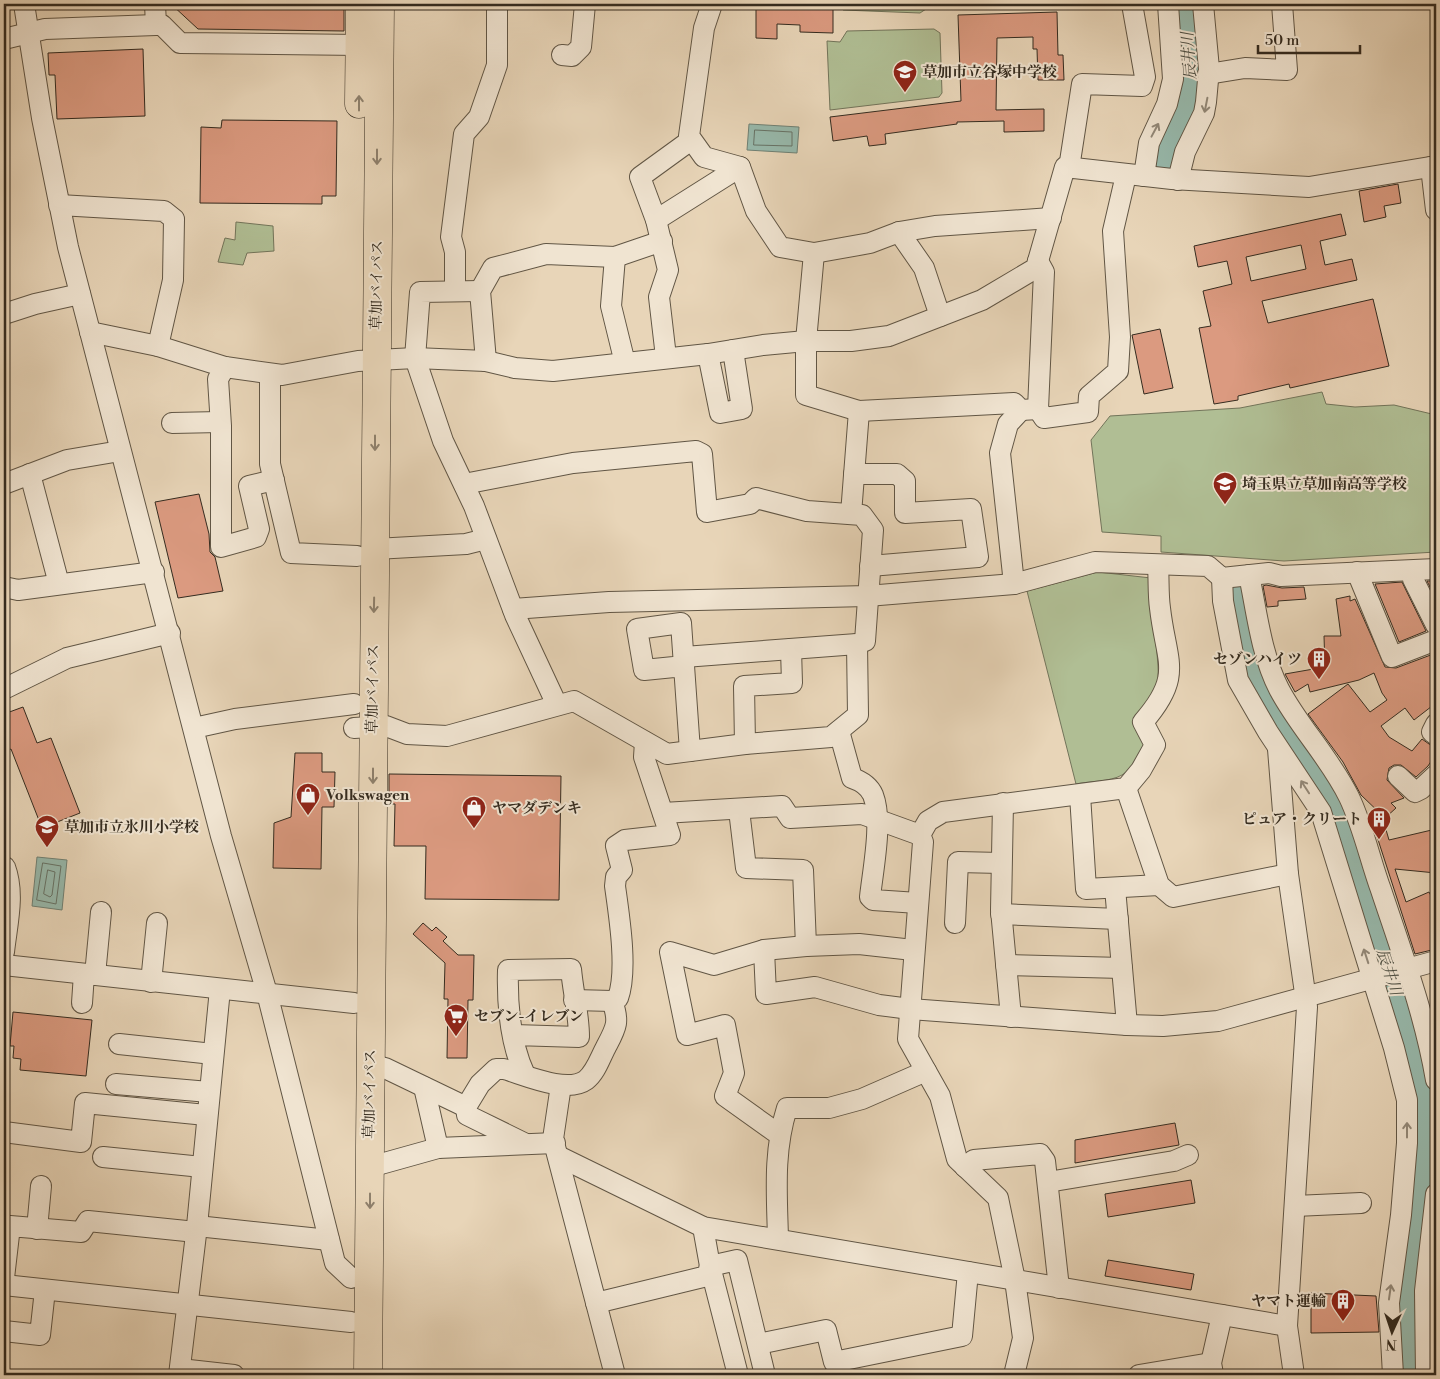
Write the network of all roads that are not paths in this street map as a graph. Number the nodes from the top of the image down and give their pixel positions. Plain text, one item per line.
1 (24, 4) edge
2 (155, 4) edge
3 (360, 4) edge
4 (380, 4) edge
5 (497, 4) edge
6 (586, 4) edge
7 (712, 4) edge
8 (1132, 4) edge
9 (1168, 4) edge
10 (1203, 4) edge
11 (1282, 4) edge
12 (156, 25) junction
13 (28, 33) junction
14 (4, 39) edge
15 (360, 45) junction
16 (562, 55) dead end
17 (1208, 74) junction
18 (691, 140) junction
19 (740, 167) junction
20 (1434, 167) edge
21 (1069, 168) junction
22 (1135, 176) junction
23 (1178, 180) junction
24 (59, 204) junction
25 (1436, 210) edge
26 (1051, 218) junction
27 (656, 220) junction
28 (898, 232) junction
29 (662, 241) junction
30 (814, 253) junction
31 (615, 258) junction
32 (1038, 261) junction
33 (455, 291) junction
34 (480, 291) junction
35 (80, 294) junction
36 (4, 314) edge
37 (940, 316) junction
38 (90, 332) junction
39 (806, 341) junction
40 (158, 346) junction
41 (733, 350) junction
42 (708, 354) junction
43 (415, 358) junction
44 (666, 358) junction
45 (367, 360) junction
46 (486, 361) junction
47 (625, 363) junction
48 (225, 368) junction
49 (270, 374) junction
50 (1030, 410) junction
51 (859, 411) junction
52 (220, 422) junction
53 (172, 423) dead end
54 (120, 451) junction
55 (30, 474) junction
56 (854, 474) junction
57 (274, 480) junction
58 (4, 484) edge
59 (464, 484) junction
60 (851, 514) junction
61 (486, 539) junction
62 (366, 553) junction
63 (870, 566) junction
64 (1158, 566) junction
65 (1436, 569) edge
66 (1412, 571) junction
67 (154, 572) junction
68 (1357, 572) junction
69 (1249, 575) junction
70 (1222, 578) junction
71 (58, 584) junction
72 (1014, 584) junction
73 (4, 587) edge
74 (867, 596) junction
75 (513, 609) junction
76 (1436, 625) edge
77 (170, 633) junction
78 (1436, 640) edge
79 (857, 644) junction
80 (791, 649) junction
81 (5, 685) edge
82 (557, 705) junction
83 (361, 720) junction
84 (1436, 724) edge
85 (194, 728) junction
86 (839, 731) junction
87 (1436, 736) edge
88 (645, 742) junction
89 (745, 744) junction
90 (1278, 747) junction
91 (690, 752) junction
92 (1436, 775) edge
93 (1398, 776) dead end
94 (1126, 788) junction
95 (1080, 795) junction
96 (1003, 804) junction
97 (739, 810) junction
98 (663, 813) junction
99 (877, 818) junction
100 (920, 835) junction
101 (1001, 864) junction
102 (5, 867) edge
103 (1288, 874) junction
104 (1158, 885) junction
105 (1115, 888) junction
106 (918, 903) junction
107 (101, 912) dead end
108 (1001, 914) junction
109 (1118, 919) junction
110 (157, 923) dead end
111 (955, 924) dead end
112 (806, 946) junction
113 (764, 950) junction
114 (913, 950) junction
115 (4, 952) edge
116 (1436, 961) edge
117 (4, 965) edge
118 (1006, 965) junction
119 (1122, 968) junction
120 (1405, 970) junction
121 (90, 975) junction
122 (1376, 979) junction
123 (151, 982) junction
124 (220, 989) junction
125 (266, 993) junction
126 (1305, 999) junction
127 (574, 1000) junction
128 (612, 1000) junction
129 (82, 1003) dead end
130 (354, 1003) junction
131 (910, 1009) junction
132 (1011, 1017) junction
133 (1127, 1025) junction
134 (514, 1035) junction
135 (119, 1044) dead end
136 (213, 1054) junction
137 (371, 1064) junction
138 (926, 1071) junction
139 (525, 1075) junction
140 (1436, 1080) edge
141 (116, 1084) dead end
142 (561, 1085) junction
143 (424, 1087) junction
144 (208, 1092) junction
145 (466, 1107) junction
146 (206, 1116) junction
147 (4, 1132) edge
148 (779, 1132) junction
149 (526, 1144) junction
150 (438, 1148) junction
151 (557, 1150) junction
152 (1188, 1156) dead end
153 (103, 1157) dead end
154 (202, 1167) junction
155 (370, 1167) junction
156 (965, 1167) junction
157 (1048, 1182) junction
158 (41, 1186) dead end
159 (1436, 1194) edge
160 (1361, 1203) dead end
161 (1295, 1206) junction
162 (703, 1227) junction
163 (37, 1229) junction
164 (196, 1229) junction
165 (778, 1239) junction
166 (329, 1240) junction
167 (710, 1266) junction
168 (968, 1272) junction
169 (4, 1278) edge
170 (351, 1278) junction
171 (1015, 1280) junction
172 (4, 1285) edge
173 (1059, 1288) junction
174 (45, 1290) junction
175 (596, 1303) junction
176 (188, 1304) junction
177 (1222, 1315) junction
178 (350, 1322) junction
179 (1287, 1326) junction
180 (4, 1331) edge
181 (758, 1344) junction
182 (836, 1369) edge
183 (1212, 1369) edge
184 (180, 1372) edge
185 (234, 1375) edge
186 (350, 1375) edge
187 (368, 1375) edge
188 (615, 1375) edge
189 (738, 1375) edge
190 (766, 1375) edge
191 (1014, 1375) edge
192 (1139, 1375) edge
193 (1294, 1375) edge
194 (1393, 1375) edge
195 (1426, 1375) edge

1 - 13 street
2 - 12 street
3 - 15 highway, 草加バイパス
4 -> 45 highway, 草加バイパス
5 - 33 street
6 - 16 street
7 - 18 street
8 - 21 street
22 -> 9 street
10 - 17 street
11 - 17 street
12 - 13 street
12 - 15 street
13 - 14 street
13 - 24 street
45 -> 15 highway, 草加バイパス
17 -> 23 street
18 - 19 street
18 - 27 street
19 - 27 street
19 - 30 street
20 - 23 street
20 - 25 street
21 - 22 street
21 - 26 street
22 - 23 street
22 - 50 street
24 - 35 street
24 - 40 street
26 - 28 street
26 - 32 street
27 - 29 street
28 - 30 street
28 - 37 street
29 - 31 street
29 - 44 street
30 - 39 street
31 - 34 street
31 - 47 street
32 - 37 street
32 - 50 street
33 - 34 street
33 - 43 street
34 - 46 street
35 - 36 street
35 - 38 street
37 - 39 street
38 - 40 street
38 - 54 street
39 - 41 street
39 - 51 street
40 - 48 street
41 - 42 street
41 - 42 street
42 - 44 street
43 - 45 street
43 - 46 street
43 - 59 street
44 - 47 street
45 - 49 street
45 - 62 highway, 草加バイパス
46 - 47 street
48 - 49 street
48 - 52 street
49 - 57 street
50 - 51 street
50 - 72 street
51 - 56 street
52 - 53 street
52 - 57 street
54 - 55 street
54 - 67 street
55 - 58 street
55 - 71 street
56 - 60 street
56 - 63 street
57 - 62 street
59 - 60 street
59 - 61 street
60 - 63 street
61 - 62 street
61 - 75 street
62 - 83 highway, 草加バイパス
63 - 74 street
64 - 70 street
64 - 72 street
64 - 94 street
65 - 66 street
66 - 68 street
66 - 76 street
67 - 71 street
67 - 77 street
68 - 69 street
68 - 78 street
69 - 70 street
69 - 120 street
70 - 90 street
71 - 73 street
72 - 74 street
74 - 75 street
74 - 79 street
75 - 82 street
77 - 81 street
77 - 85 street
79 - 80 street
79 - 86 street
80 - 89 street
80 - 91 street
82 - 83 street
82 - 88 street
83 - 85 street
83 - 130 highway, 草加バイパス
83 -> 137 highway, 草加バイパス
84 - 87 street
85 - 125 street
86 - 89 street
86 - 99 street
88 - 91 street
88 - 98 street
89 - 91 street
90 - 103 street
122 -> 90 street
92 - 93 street
94 - 95 street
94 - 104 street
95 - 96 street
95 - 105 street
96 - 100 street
96 - 101 street
97 - 98 street
97 - 99 street
97 - 112 street
98 - 128 street
99 - 100 street
99 - 106 street
100 - 106 street
101 - 108 street
101 - 111 street
102 - 115 street
103 - 104 street
103 - 126 street
104 - 105 street
105 - 109 street
106 - 114 street
107 - 121 street
108 - 109 street
108 - 118 street
109 - 119 street
110 - 123 street
112 - 113 street
112 - 114 street
113 - 131 street
113 - 148 street
114 - 131 street
116 - 120 street
117 - 121 street
118 - 119 street
118 - 132 street
119 - 133 street
120 - 122 street
120 - 140 street
121 - 123 street
121 - 129 street
122 - 126 street
194 -> 122 street
123 - 124 street
124 - 125 street
124 - 136 street
125 - 130 street
125 - 166 street
126 - 133 street
126 - 161 street
127 - 128 street
127 - 134 street
127 - 134 street
128 - 142 street
130 - 170 highway, 草加バイパス
131 - 132 street
131 - 138 street
132 - 133 street
134 - 139 street
135 - 136 street
136 - 144 street
137 - 143 street
137 - 155 highway, 草加バイパス
138 - 148 street
138 - 156 street
139 - 142 street
139 - 145 street
141 - 144 street
142 - 151 street
143 - 145 street
143 - 150 street
144 - 146 street
145 - 149 street
146 - 147 street
146 - 154 street
148 - 165 street
149 - 150 street
149 - 151 street
150 - 155 street
151 - 162 street
151 - 175 street
152 - 157 street
153 - 154 street
154 - 164 street
155 -> 187 highway, 草加バイパス
156 - 157 street
156 - 171 street
157 - 173 street
158 - 163 street
159 - 195 street
160 - 161 street
161 - 179 street
162 - 165 street
162 - 167 street
163 - 164 street
163 - 169 street
164 - 166 street
164 - 176 street
165 - 168 street
166 - 170 street
167 - 175 street
167 - 181 street
167 - 189 street
168 - 171 street
168 - 182 street
170 - 178 highway, 草加バイパス
171 - 173 street
171 - 191 street
172 - 174 street
173 - 177 street
174 - 176 street
174 - 180 street
175 - 188 street
176 - 178 street
176 - 184 street
177 - 179 street
177 - 183 street
178 - 186 highway, 草加バイパス
179 - 193 street
181 - 182 street
181 - 190 street
183 - 192 street
184 - 185 street

